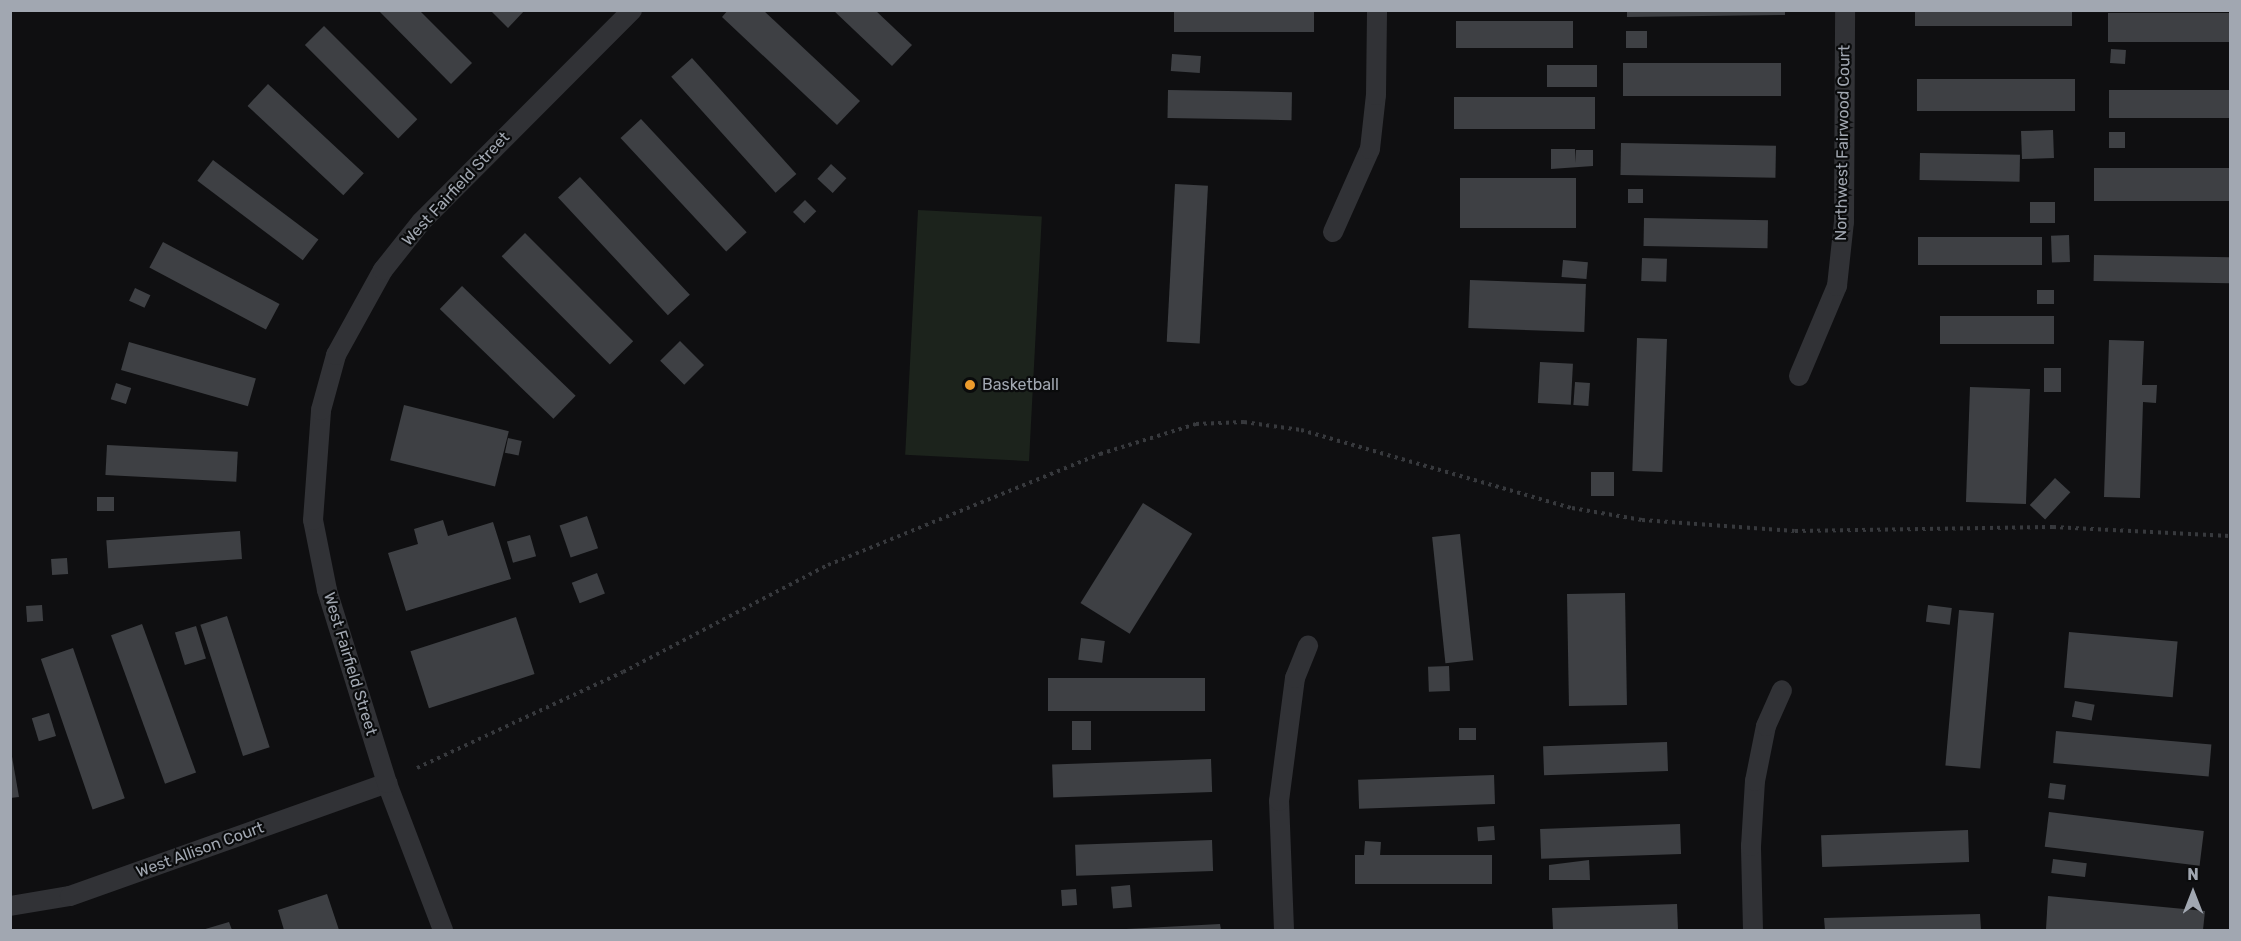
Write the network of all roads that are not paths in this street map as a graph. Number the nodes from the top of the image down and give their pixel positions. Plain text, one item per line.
1 (632, 10) edge
2 (1377, 10) edge
3 (1845, 10) edge
4 (1333, 232) dead end
5 (1799, 376) dead end
6 (1308, 645) dead end
7 (1782, 690) dead end
8 (387, 783) junction
9 (10, 906) edge
10 (443, 930) edge
11 (1284, 930) edge
12 (1753, 930) edge

1 - 8 lane, West Fairfield Street
2 - 4 lane
3 - 5 lane, Northwest Fairwood Court
6 - 11 lane
7 - 12 lane
8 - 9 lane, West Allison Court
8 - 10 lane, West Fairfield Street

